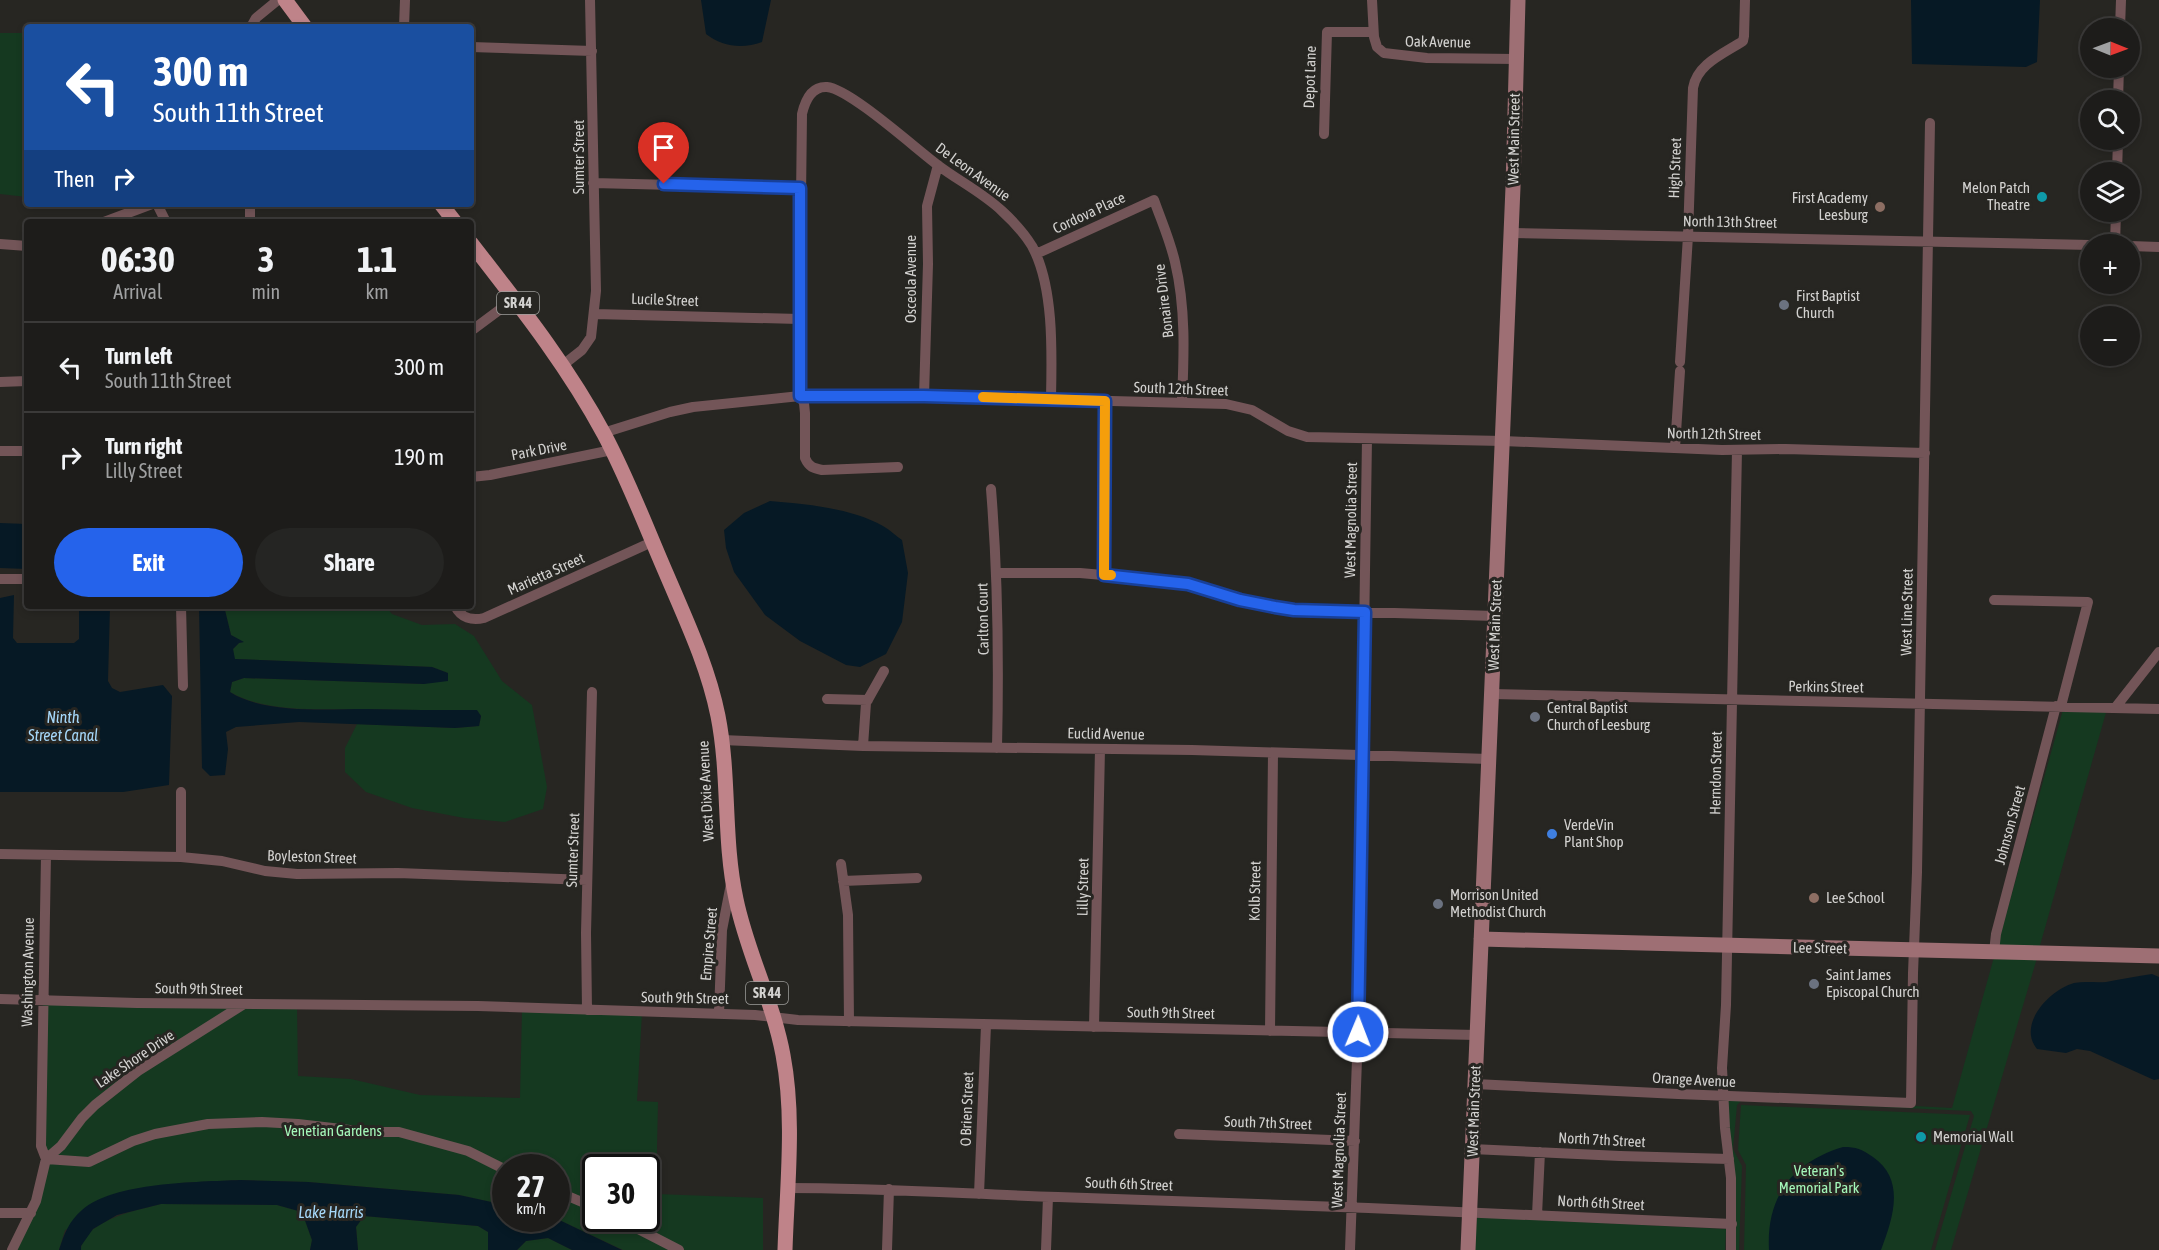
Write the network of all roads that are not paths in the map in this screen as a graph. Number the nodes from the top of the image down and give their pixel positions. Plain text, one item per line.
1 (278, 0) edge
2 (285, 0) edge
3 (405, 0) edge
4 (590, 0) edge
5 (1372, 0) edge
6 (1518, 0) edge
7 (1745, 0) edge
8 (2121, 0) edge
9 (2120, 18) edge
10 (253, 24) edge
11 (303, 24) edge
12 (404, 24) edge
13 (1373, 32) junction
14 (474, 47) edge
15 (592, 51) junction
16 (1516, 59) junction
17 (1930, 123) dead end
18 (1324, 134) dead end
19 (938, 165) junction
20 (593, 183) junction
21 (800, 188) junction
22 (1154, 200) joint
23 (144, 207) edge
24 (443, 207) edge
25 (112, 219) edge
26 (453, 219) edge
27 (1512, 233) junction
28 (1688, 236) junction
29 (1928, 241) junction
30 (0, 244) edge
31 (2080, 245) edge
32 (24, 246) edge
33 (2140, 246) edge
34 (474, 247) edge
35 (2159, 247) edge
36 (1036, 254) junction
37 (514, 299) junction
38 (594, 314) junction
39 (799, 319) junction
40 (474, 329) edge
41 (563, 365) junction
42 (24, 381) edge
43 (0, 382) edge
44 (800, 396) junction
45 (924, 396) junction
46 (1051, 398) junction
47 (1105, 401) junction
48 (1182, 402) junction
49 (603, 433) junction
50 (1366, 439) junction
51 (1503, 441) junction
52 (1675, 448) junction
53 (612, 450) junction
54 (1737, 450) junction
55 (0, 451) edge
56 (24, 451) edge
57 (1925, 453) junction
58 (898, 467) dead end
59 (474, 477) edge
60 (991, 489) dead end
61 (652, 542) junction
62 (997, 573) junction
63 (1104, 575) junction
64 (0, 579) edge
65 (24, 579) edge
66 (1994, 600) dead end
67 (181, 609) edge
68 (457, 609) edge
69 (1365, 612) junction
70 (1495, 616) junction
71 (2159, 652) edge
72 (884, 671) dead end
73 (183, 686) dead end
74 (592, 692) dead end
75 (1492, 694) junction
76 (827, 699) dead end
77 (868, 700) junction
78 (1732, 700) junction
79 (1920, 703) junction
80 (2059, 706) junction
81 (2115, 708) junction
82 (2159, 709) edge
83 (722, 740) junction
84 (862, 746) junction
85 (998, 748) junction
86 (1100, 749) junction
87 (1273, 753) junction
88 (1363, 755) junction
89 (1489, 759) junction
90 (181, 792) dead end
91 (0, 854) edge
92 (46, 855) junction
93 (181, 856) junction
94 (841, 864) dead end
95 (732, 878) junction
96 (917, 878) dead end
97 (587, 880) junction
98 (843, 880) junction
99 (1481, 939) junction
100 (1727, 946) junction
101 (1914, 950) junction
102 (1994, 952) junction
103 (2159, 956) edge
104 (0, 999) edge
105 (42, 1000) junction
106 (244, 1004) junction
107 (587, 1010) junction
108 (719, 1014) junction
109 (775, 1018) junction
110 (849, 1022) junction
111 (986, 1025) junction
112 (1094, 1027) junction
113 (1270, 1031) junction
114 (1358, 1032) junction
115 (1477, 1035) junction
116 (1475, 1084) junction
117 (1723, 1096) junction
118 (1911, 1102) joint
119 (1179, 1134) dead end
120 (1355, 1141) junction
121 (1472, 1149) junction
122 (1540, 1152) junction
123 (46, 1159) junction
124 (1730, 1159) junction
125 (492, 1163) edge
126 (787, 1188) junction
127 (889, 1189) junction
128 (979, 1194) junction
129 (1048, 1197) junction
130 (1352, 1206) junction
131 (1470, 1211) junction
132 (0, 1213) edge
133 (31, 1213) junction
134 (1537, 1215) junction
135 (1732, 1224) junction
136 (644, 1232) edge
137 (12, 1250) edge
138 (679, 1250) edge
139 (785, 1250) edge
140 (887, 1250) edge
141 (1046, 1250) edge
142 (1350, 1250) edge
143 (1468, 1250) edge
144 (1731, 1250) edge

1 - 10 street
2 - 11 main road
3 - 12 street
4 - 15 street, Sumter Street
5 - 13 street
6 - 16 main road, West Main Street
7 - 28 street, High Street
8 - 9 street
13 - 16 street, Oak Avenue
13 - 18 street, Depot Lane
14 - 15 street
15 - 20 street, Sumter Street
16 - 27 main road, West Main Street
17 - 29 street, West Line Street
19 - 21 street, De Leon Avenue
19 - 36 street, De Leon Avenue
19 - 45 street, Osceola Avenue
20 - 21 street
20 - 38 street, Sumter Street
21 - 39 street
22 - 36 street, Cordova Place
22 - 48 street, Bonaire Drive
23 - 25 street
24 - 26 main road
27 - 28 street, North 13th Street
27 - 51 main road, West Main Street
28 - 29 street, North 13th Street
28 - 52 street, High Street
29 - 31 street, North 13th Street
29 - 57 street, West Line Street
30 - 32 street
33 - 35 street
34 - 37 main road, West Dixie Avenue / SR 44
36 - 46 street, De Leon Avenue
37 - 40 street
37 - 41 main road, West Dixie Avenue / SR 44
38 - 39 street, Lucile Street
38 - 41 street
39 - 44 street
41 - 49 main road, West Dixie Avenue / SR 44
42 - 43 street
44 - 45 street, South 12th Street
44 - 49 street, South 12th Street
44 - 58 street
45 - 46 street, South 12th Street
46 - 47 street, South 12th Street
47 - 48 street, South 12th Street
47 - 63 street
48 - 50 street, South 12th Street
49 - 53 main road, West Dixie Avenue / SR 44
50 - 51 street, South 12th Street
50 - 69 street, West Magnolia Street
51 - 52 street, North 12th Street
51 - 70 main road, West Main Street
52 - 54 street, North 12th Street
53 - 59 street, Park Drive
53 - 61 main road, West Dixie Avenue / SR 44
54 - 57 street, North 12th Street
54 - 78 street, Herndon Street
55 - 56 street
57 - 79 street, West Line Street
60 - 62 street, Carlton Court
61 - 68 street, Marietta Street
61 - 83 main road, West Dixie Avenue / SR 44
62 - 63 street
62 - 85 street, Carlton Court
63 - 69 street
64 - 65 street
66 - 80 street, Johnson Street
67 - 73 street
69 - 70 street
69 - 88 street, West Magnolia Street
70 - 75 main road, West Main Street
71 - 81 street
72 - 77 street
74 - 97 street, Sumter Street
75 - 78 street, Perkins Street
75 - 89 main road, West Main Street
76 - 77 street
77 - 84 street
78 - 79 street, Perkins Street
78 - 100 street, Herndon Street
79 - 80 street, Perkins Street
79 - 101 street, West Line Street
80 - 81 street, Perkins Street
80 - 102 street, Johnson Street
81 - 82 street, Perkins Street
83 - 84 street, Euclid Avenue
83 - 95 main road, West Dixie Avenue / SR 44
84 - 85 street, Euclid Avenue
85 - 86 street, Euclid Avenue
86 - 87 street, Euclid Avenue
86 - 112 street, Lilly Street
87 - 88 street, Euclid Avenue
87 - 113 street, Kolb Street
88 - 89 street, Euclid Avenue
88 - 114 street, West Magnolia Street
89 - 99 main road, West Main Street
90 - 93 street
91 - 92 street, Boyleston Street
92 - 93 street, Boyleston Street
92 - 105 street, Washington Avenue
93 - 97 street, Boyleston Street
94 - 98 street
95 - 108 street, Empire Street
95 - 109 main road, West Dixie Avenue / SR 44
96 - 98 street
97 - 107 street, Sumter Street
98 - 110 street
99 - 100 main road, Lee Street
99 - 115 main road, West Main Street
100 - 101 main road, Lee Street
100 - 117 street, Herndon Street
101 - 102 main road, Lee Street
101 - 118 street, West Line Street
102 - 103 main road, Lee Street
104 - 105 street, South 9th Street
105 - 106 street, South 9th Street
105 - 123 street, Washington Avenue
106 - 107 street, South 9th Street
106 - 123 street, Lake Shore Drive
107 - 108 street, South 9th Street
108 - 109 street, South 9th Street
109 - 110 street, South 9th Street
109 - 126 main road, West Dixie Avenue / SR 44
110 - 111 street, South 9th Street
111 - 112 street, South 9th Street
111 - 128 street, O Brien Street
112 - 113 street, South 9th Street
113 - 114 street, South 9th Street
114 - 115 street, South 9th Street
114 - 120 street, West Magnolia Street
115 - 116 main road, West Main Street
116 - 117 street, Orange Avenue
116 - 121 main road, West Main Street
117 - 118 street, Orange Avenue
117 - 124 street, Herndon Street
119 - 120 street, South 7th Street
120 - 130 street, West Magnolia Street
121 - 122 street, North 7th Street
121 - 131 main road, West Main Street
122 - 124 street, North 7th Street
122 - 134 street
123 - 125 street
123 - 133 street
124 - 135 street, Herndon Street
126 - 127 street, South 6th Street
126 - 139 main road, West Dixie Avenue / SR 44
127 - 128 street, South 6th Street
127 - 140 street
128 - 129 street, South 6th Street
129 - 130 street, South 6th Street
129 - 141 street
130 - 131 street, South 6th Street
130 - 142 street, West Magnolia Street
131 - 134 street, North 6th Street
131 - 143 main road, West Main Street
132 - 133 street
133 - 137 street
134 - 135 street, North 6th Street
135 - 144 street, Herndon Street
136 - 138 street

